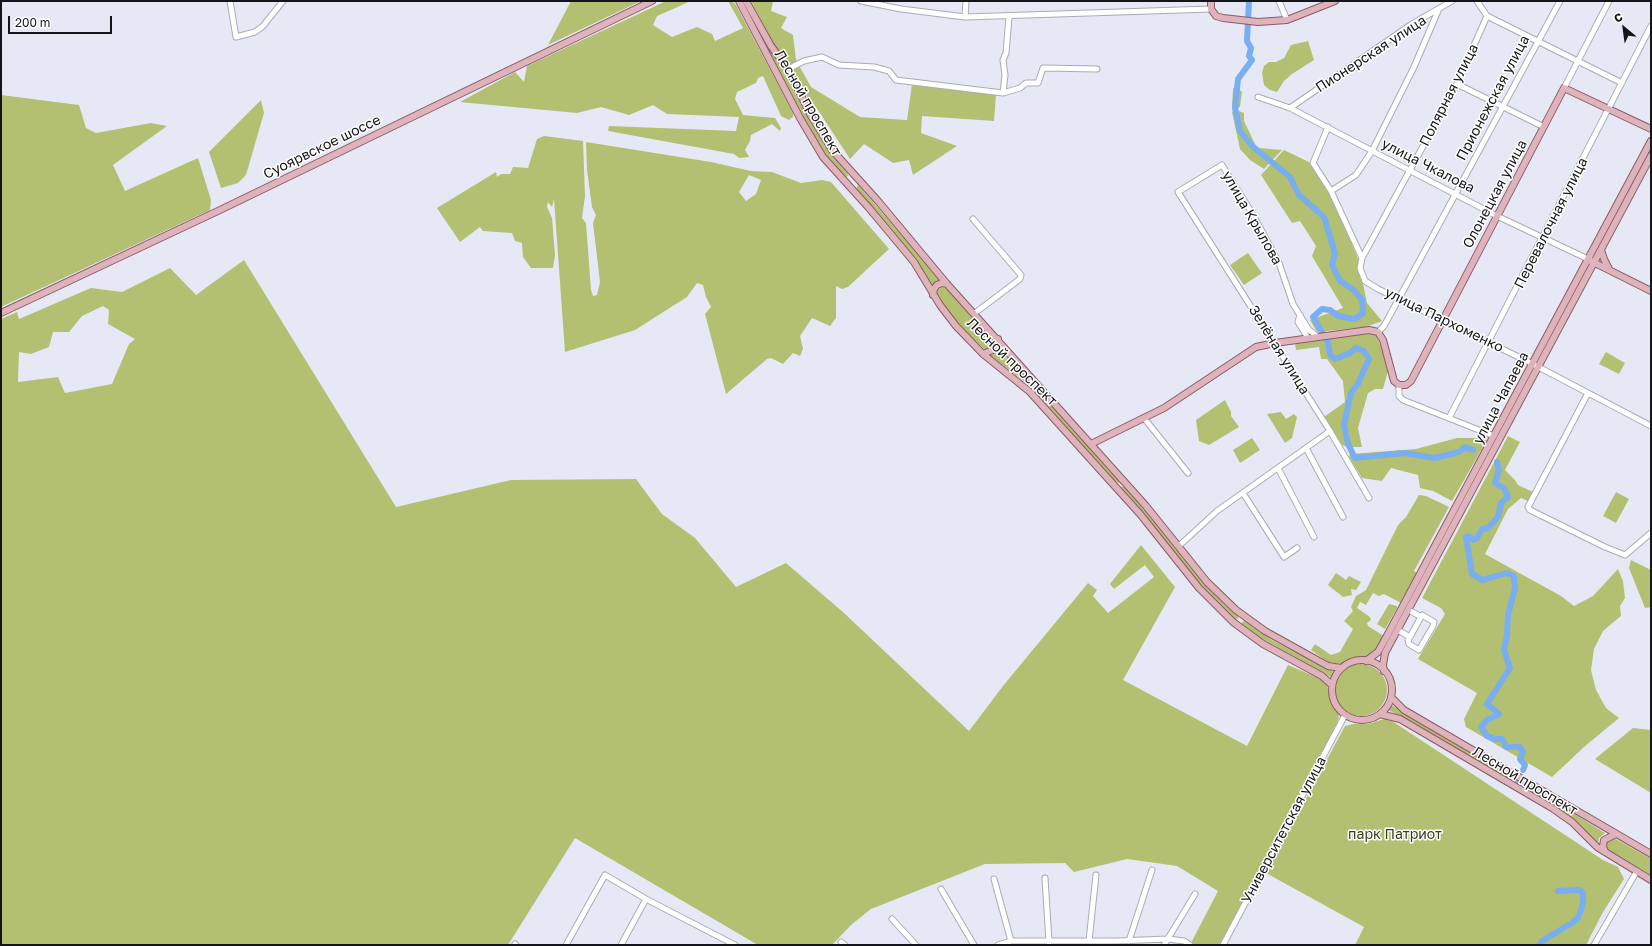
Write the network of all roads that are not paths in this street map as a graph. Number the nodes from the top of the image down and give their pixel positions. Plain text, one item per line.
1 (230, 1) edge
2 (283, 1) edge
3 (652, 1) edge
4 (737, 1) edge
5 (746, 1) edge
6 (861, 1) edge
7 (966, 1) edge
8 (1211, 1) edge
9 (1280, 1) edge
10 (1335, 1) edge
11 (1452, 1) edge
12 (1477, 1) edge
13 (1560, 1) edge
14 (1609, 1) edge
15 (1211, 10) junction
16 (1438, 11) junction
17 (1009, 16) junction
18 (1487, 16) junction
19 (965, 17) junction
20 (1287, 20) junction
21 (1651, 26) edge
22 (1538, 41) junction
23 (1578, 61) junction
24 (1097, 68) dead end
25 (788, 69) junction
26 (1622, 83) junction
27 (1457, 84) junction
28 (1564, 88) junction
29 (1003, 93) junction
30 (1258, 97) dead end
31 (1502, 106) junction
32 (1290, 108) junction
33 (1608, 109) junction
34 (1544, 126) junction
35 (1328, 127) junction
36 (1651, 129) edge
37 (1651, 141) edge
38 (1372, 151) junction
39 (1651, 156) edge
40 (1411, 171) junction
41 (852, 174) junction
42 (844, 181) junction
43 (861, 183) junction
44 (852, 190) junction
45 (1331, 190) junction
46 (1456, 194) junction
47 (1185, 204) joint
48 (1498, 216) junction
49 (974, 219) dead end
50 (1544, 238) junction
51 (1601, 250) junction
52 (1362, 258) junction
53 (1588, 259) junction
54 (1594, 262) junction
55 (1609, 269) junction
56 (947, 284) junction
57 (1651, 291) edge
58 (934, 295) junction
59 (1399, 299) junction
60 (1, 313) edge
61 (974, 313) junction
62 (1300, 316) junction
63 (1442, 320) junction
64 (1309, 330) junction
65 (1378, 332) junction
66 (1319, 336) junction
67 (1308, 338) junction
68 (998, 339) junction
69 (1489, 342) junction
70 (1275, 343) junction
71 (983, 354) junction
72 (1535, 365) junction
73 (1038, 384) junction
74 (1400, 385) junction
75 (1030, 392) junction
76 (1588, 393) junction
77 (1144, 418) junction
78 (1449, 418) junction
79 (1651, 426) edge
80 (1330, 431) junction
81 (1494, 436) junction
82 (1091, 444) junction
83 (1306, 448) junction
84 (1278, 468) junction
85 (1188, 473) dead end
86 (1123, 480) junction
87 (1116, 487) junction
88 (1243, 493) junction
89 (1369, 498) dead end
90 (1343, 517) dead end
91 (1651, 533) edge
92 (1314, 537) dead end
93 (1179, 546) junction
94 (1297, 548) dead end
95 (1409, 610) junction
96 (1240, 614) junction
97 (1421, 617) junction
98 (1246, 618) junction
99 (1233, 622) junction
100 (1240, 628) junction
101 (1398, 630) junction
102 (1410, 637) junction
103 (1366, 661) junction
104 (1341, 668) junction
105 (1384, 671) junction
106 (1332, 685) junction
107 (1391, 697) junction
108 (1380, 714) junction
109 (1345, 715) junction
110 (1616, 834) junction
111 (1650, 851) edge
112 (1605, 852) junction
113 (1152, 870) dead end
114 (1637, 871) junction
115 (1096, 875) dead end
116 (1046, 878) dead end
117 (994, 879) dead end
118 (1651, 880) edge
119 (941, 889) dead end
120 (1194, 894) dead end
121 (646, 899) junction
122 (892, 919) dead end
123 (1168, 939) junction
124 (1011, 941) junction
125 (1089, 941) junction
126 (1129, 941) junction
127 (1049, 942) junction
128 (1025, 943) edge
129 (1069, 943) edge
130 (1116, 943) edge
131 (566, 945) edge
132 (621, 945) edge
133 (735, 945) edge
134 (916, 945) edge
135 (974, 945) edge
136 (998, 945) edge
137 (1164, 945) edge
138 (1190, 945) edge
139 (1223, 945) edge
140 (1594, 945) edge

1 - 2 street
3 - 60 main road, Суоярвское шоссе
4 - 42 main road, Лесной проспект
5 - 25 main road, Лесной проспект
6 - 19 street
7 - 19 street
8 - 15 main road
9 - 20 street
10 - 20 main road
11 - 16 street, Пионерская улица
12 - 18 street
13 - 22 street, Прионежская улица
14 - 23 street, Олонецкая улица
15 - 17 street
15 - 20 main road
16 - 32 street, Пионерская улица
16 - 38 street
17 - 19 street
17 - 29 street
18 - 22 street
18 - 27 street, Полярная улица
21 - 26 street, Перевалочная улица
22 - 23 street
22 - 31 street, Прионежская улица
23 - 26 street
23 - 28 street, Олонецкая улица
24 - 29 street
25 - 29 street
25 - 41 main road, Лесной проспект
26 - 33 street, Перевалочная улица
27 - 31 street
27 - 40 street, Полярная улица
28 - 33 main road
28 - 34 main road, Олонецкая улица
30 - 32 street, улица Чкалова
31 - 34 street
31 - 46 street, Прионежская улица
32 - 35 street, улица Чкалова
33 - 36 main road
33 - 50 street, Перевалочная улица
34 - 48 main road, Олонецкая улица
35 - 38 street, улица Чкалова
35 - 45 street
37 - 53 main road, улица Чапаева
38 - 40 street, улица Чкалова
38 - 45 street
39 - 51 main road, улица Чапаева
40 - 46 street, улица Чкалова
40 - 52 street, Полярная улица
41 - 42 main road
41 - 43 main road, Лесной проспект
42 - 44 main road, Лесной проспект
43 - 44 main road
43 - 56 main road, Лесной проспект
44 - 58 main road, Лесной проспект
45 - 52 street
46 - 48 street, улица Чкалова
46 - 59 street, Прионежская улица
47 - 62 street, улица Крылова
47 - 70 street, Зелёная улица
48 - 50 street, улица Чкалова
48 - 63 main road, Олонецкая улица
49 - 61 street
50 - 53 street, улица Чкалова
50 - 69 street, Перевалочная улица
51 - 54 main road, улица Чапаева
51 - 55 main road
52 - 59 street, улица Пархоменко
53 - 54 main road, улица Чкалова
53 - 72 main road, улица Чапаева
54 - 55 main road, улица Чкалова
54 - 72 main road, улица Чапаева
55 - 57 main road, улица Чкалова
56 - 58 main road
56 - 61 main road, Лесной проспект
58 - 71 main road, Лесной проспект
59 - 63 street, улица Пархоменко
59 - 65 street, Прионежская улица
61 - 68 main road, Лесной проспект
62 - 64 street, улица Крылова
62 - 67 street
63 - 69 street, улица Пархоменко
63 - 74 main road, Олонецкая улица
64 - 66 street, улица Крылова
64 - 67 street
65 - 66 main road
65 - 74 main road
66 - 67 main road
67 - 70 main road
68 - 71 main road
68 - 73 main road, Лесной проспект
69 - 72 street, улица Пархоменко
69 - 78 street, Перевалочная улица
70 - 77 main road
70 - 80 street, Зелёная улица
71 - 75 main road, Лесной проспект
72 - 76 street, улица Пархоменко
72 - 81 main road, улица Чапаева
72 - 95 main road, улица Чапаева
73 - 75 main road
73 - 82 main road, Лесной проспект
74 - 78 street
75 - 87 main road, Лесной проспект
76 - 79 street, улица Пархоменко
76 - 91 street
77 - 82 main road
77 - 85 street
78 - 81 street
80 - 83 street
80 - 89 street, Зелёная улица
81 - 103 main road, улица Чапаева
82 - 86 main road, Лесной проспект
83 - 84 street
83 - 90 street
84 - 88 street
84 - 92 street
86 - 87 main road
86 - 93 main road, Лесной проспект
87 - 99 main road, Лесной проспект
88 - 93 street
88 - 94 street
93 - 96 main road, Лесной проспект
95 - 97 street
95 - 101 main road, улица Чапаева
96 - 98 main road, Лесной проспект
96 - 99 main road
97 - 102 street
97 - 102 street
98 - 100 main road
98 - 104 main road, Лесной проспект
99 - 100 main road, Лесной проспект
100 - 106 main road, Лесной проспект
101 - 102 street
101 - 105 main road, улица Чапаева
103 - 104 main road
103 - 105 main road
104 - 106 main road
105 - 107 main road
106 - 109 main road
107 - 108 main road
107 - 110 main road, Лесной проспект
108 - 109 main road
108 - 112 main road, Лесной проспект
109 - 139 street, Университетская улица
110 - 111 main road, Лесной проспект
110 - 112 main road
112 - 114 main road, Лесной проспект
113 - 126 street
114 - 118 main road, Лесной проспект
114 - 140 street
115 - 125 street
116 - 127 street
117 - 124 street
119 - 135 street
120 - 123 street
121 - 131 street
121 - 132 street
121 - 133 street
122 - 134 street
123 - 126 street
123 - 137 street
123 - 138 street
124 - 128 street
124 - 136 street
125 - 129 street
125 - 130 street
126 - 130 street
127 - 128 street
127 - 129 street

